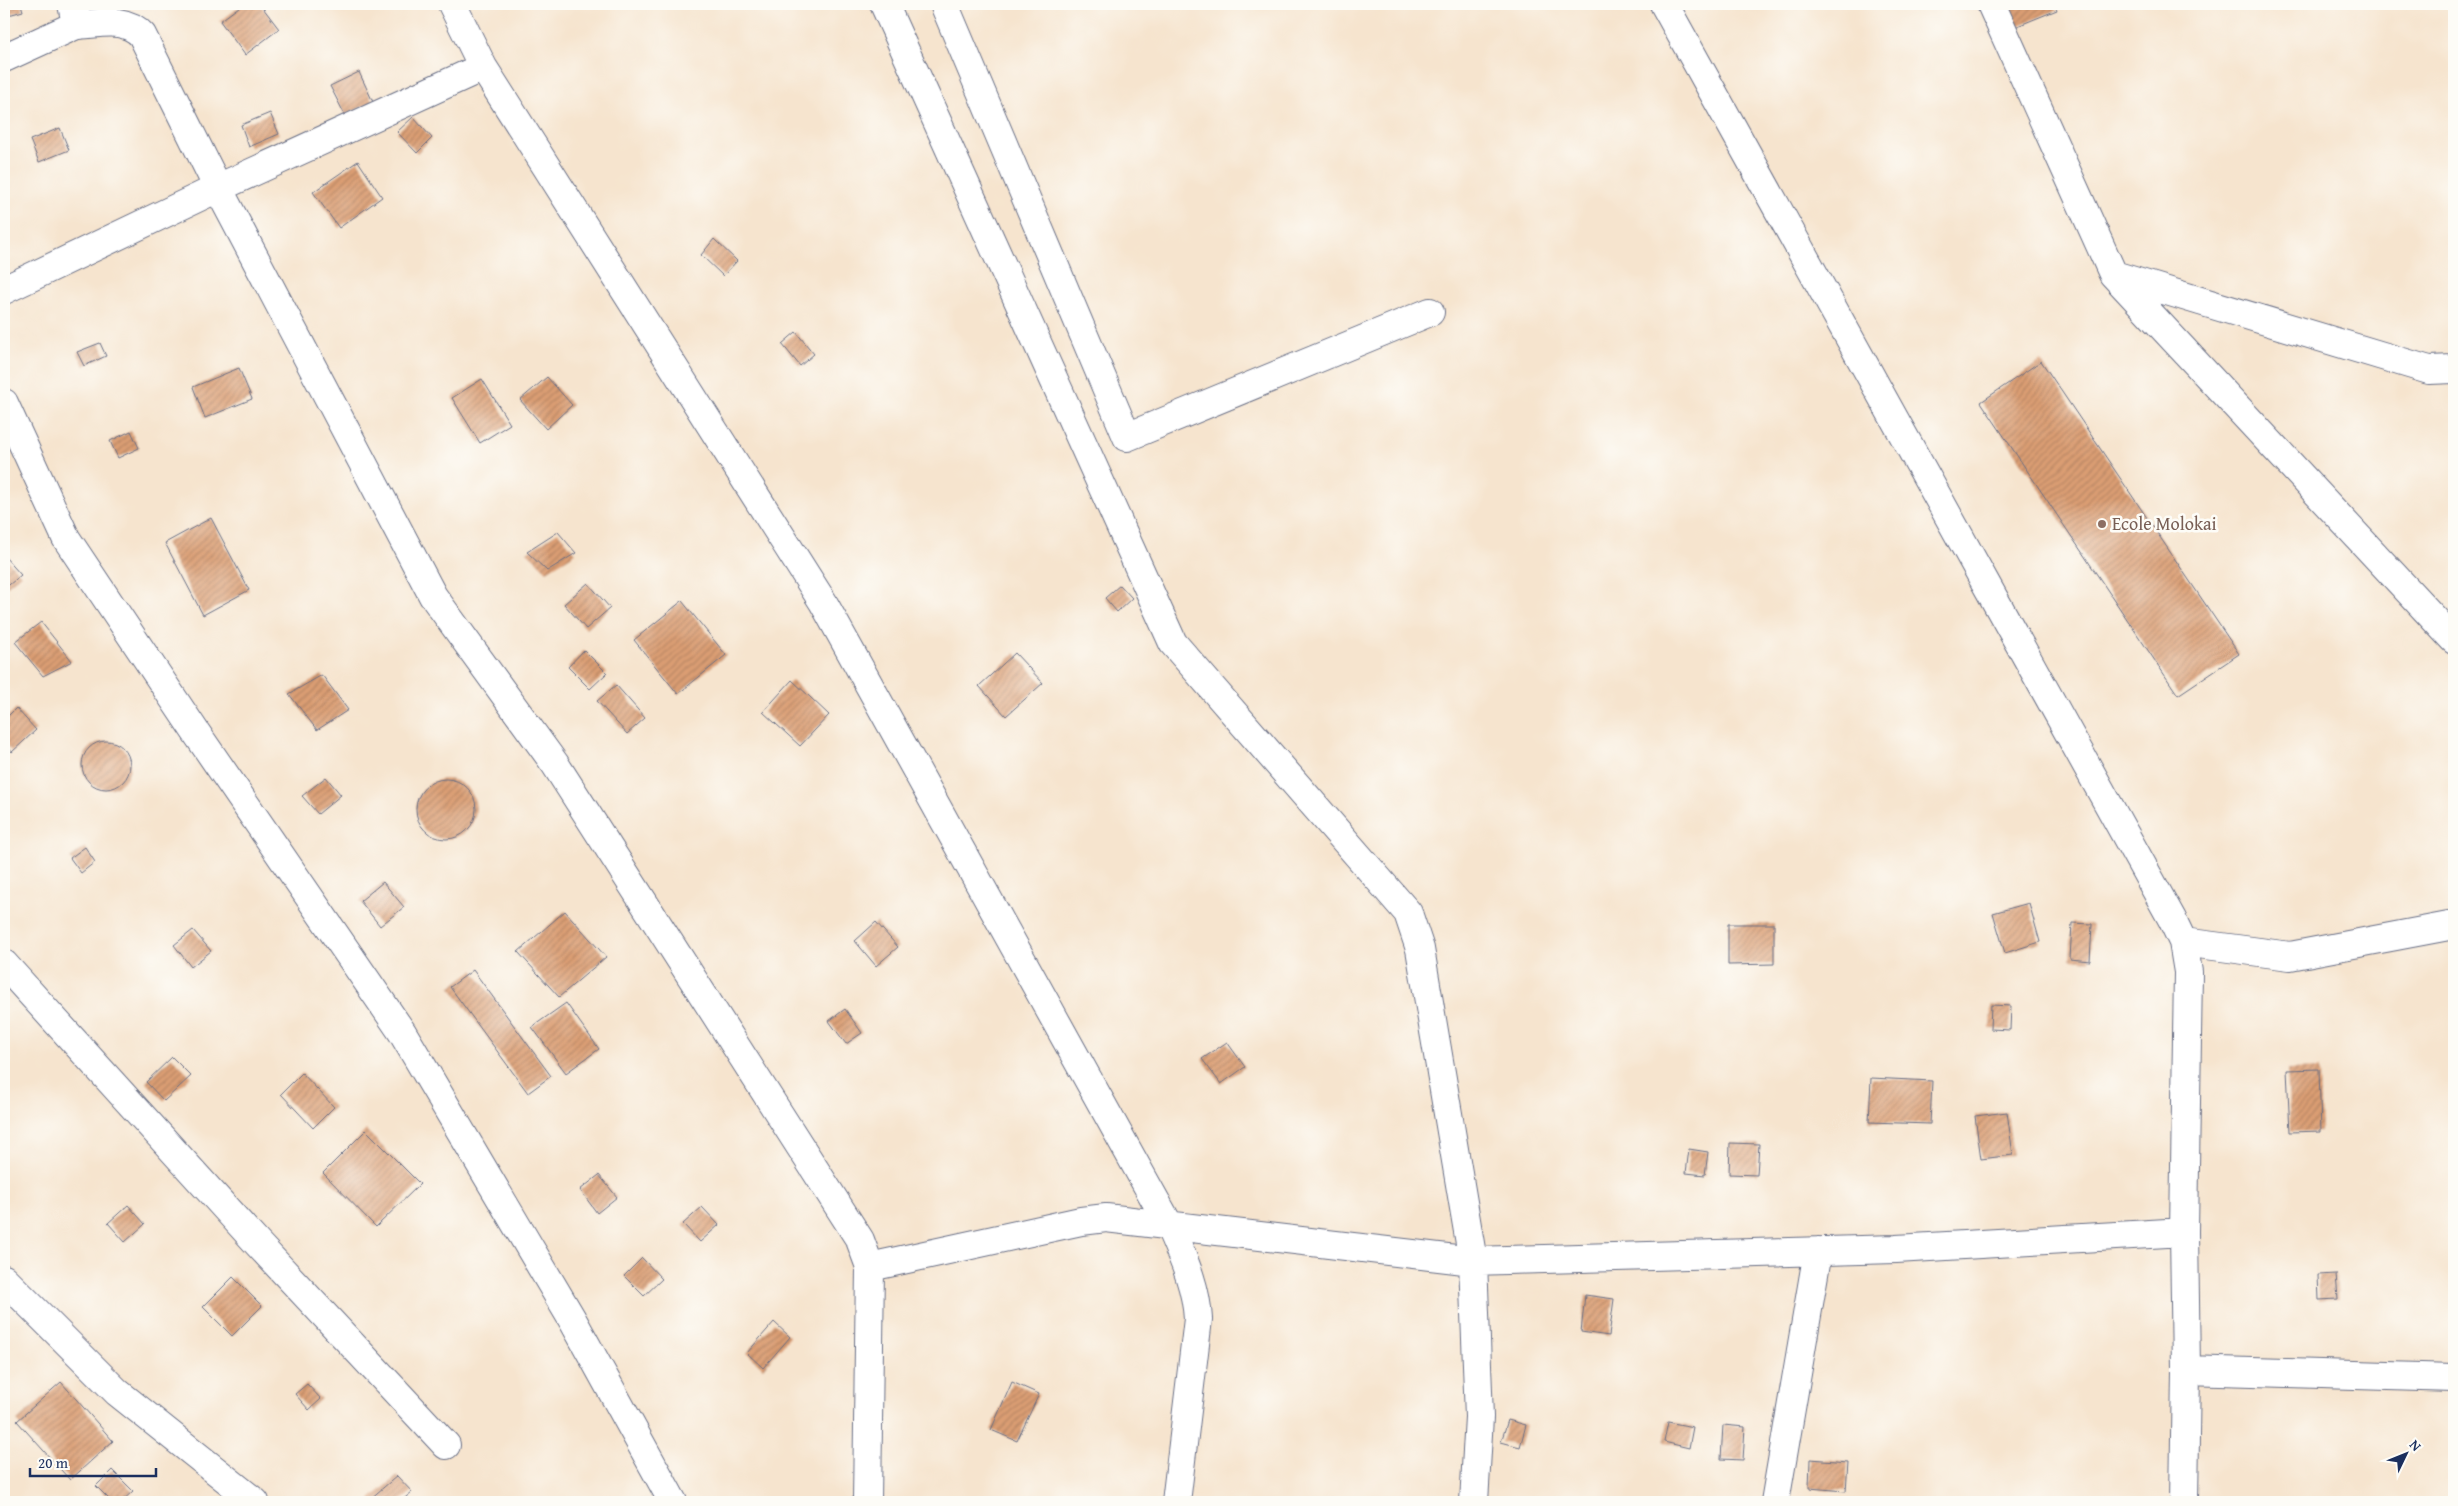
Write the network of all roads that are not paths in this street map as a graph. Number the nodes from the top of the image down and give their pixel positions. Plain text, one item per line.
1 (452, 4) edge
2 (884, 4) edge
3 (944, 4) edge
4 (1664, 4) edge
5 (1991, 4) edge
6 (74, 14) edge
7 (4, 58) edge
8 (483, 67) junction
9 (218, 188) junction
10 (2113, 274) junction
11 (4, 290) edge
12 (1430, 312) dead end
13 (2454, 369) edge
14 (4, 403) edge
15 (2454, 640) edge
16 (2454, 925) edge
17 (2183, 942) junction
18 (4, 964) edge
19 (1168, 1225) junction
20 (2184, 1232) junction
21 (1818, 1252) junction
22 (1472, 1261) junction
23 (870, 1267) junction
24 (4, 1279) edge
25 (2186, 1370) junction
26 (2454, 1378) edge
27 (446, 1445) dead end
28 (255, 1502) edge
29 (672, 1502) edge
30 (867, 1502) edge
31 (1176, 1502) edge
32 (1474, 1502) edge
33 (1775, 1502) edge
34 (2184, 1502) edge

1 - 8 street
2 - 22 street
3 - 12 street
4 - 17 street
5 - 10 street
6 - 7 street
6 - 9 street
8 - 9 street
8 - 19 street
9 - 11 street
9 - 23 street
10 - 13 street
10 - 15 street
14 - 29 street
16 - 17 street
17 - 20 street
18 - 27 street
19 - 22 street
19 - 23 street
19 - 31 street
20 - 21 street
20 - 25 street
21 - 22 street
21 - 33 street
22 - 32 street
23 - 30 street
24 - 28 street
25 - 26 street
25 - 34 street

